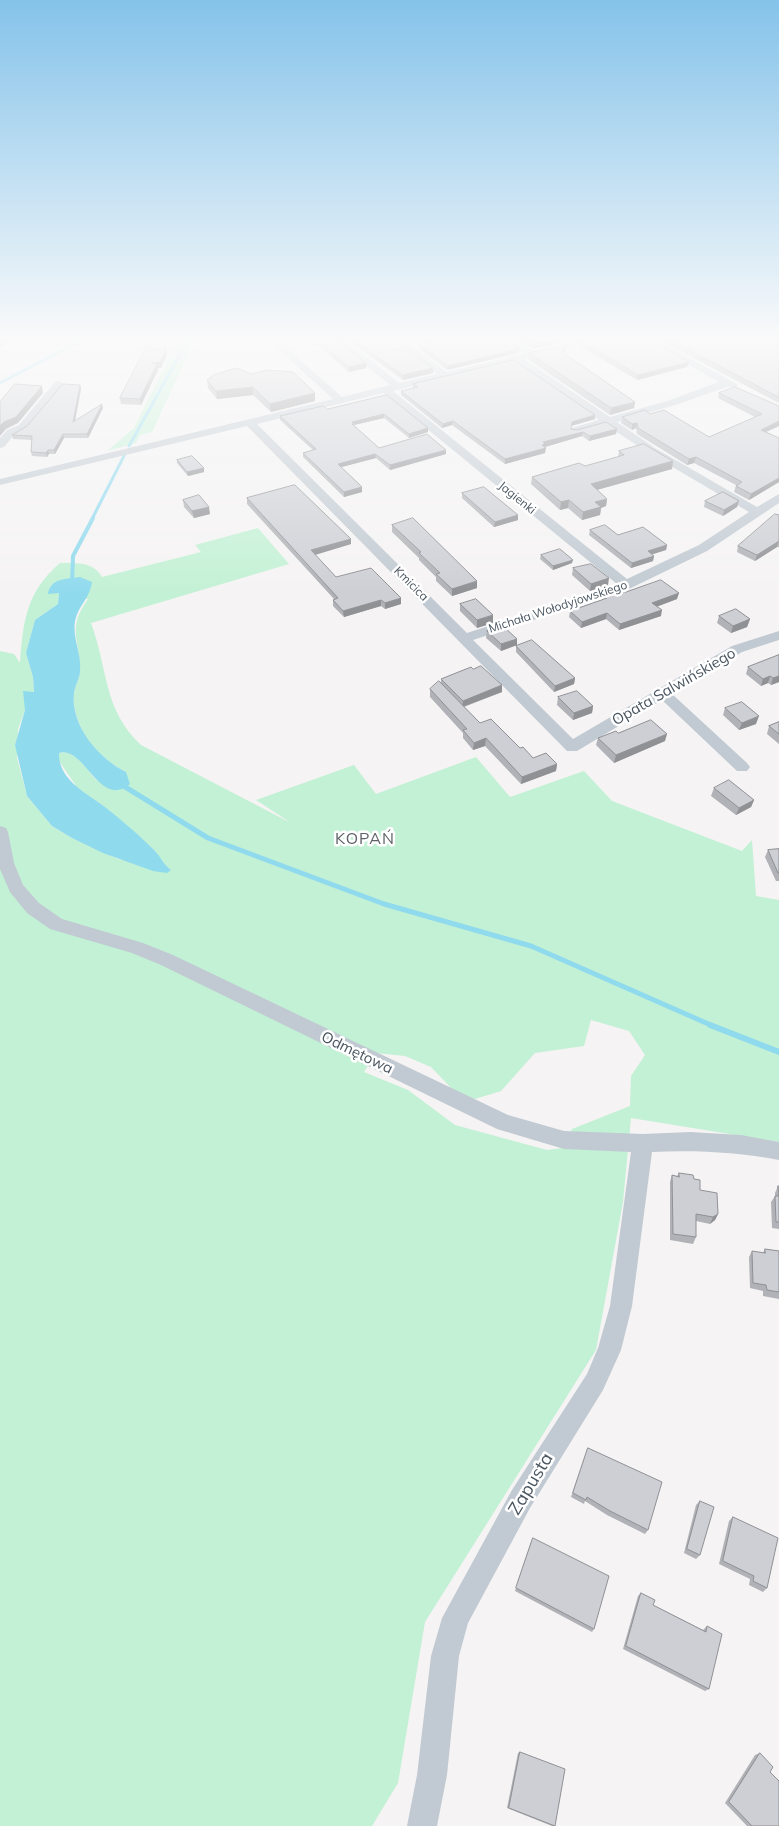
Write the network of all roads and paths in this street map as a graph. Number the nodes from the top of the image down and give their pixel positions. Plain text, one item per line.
1 (24, 425) edge
2 (236, 425) edge
3 (252, 425) edge
4 (429, 425) edge
5 (591, 425) edge
6 (615, 425) edge
7 (576, 430) edge
8 (0, 445) edge
9 (0, 482) edge
10 (779, 498) edge
11 (757, 512) junction
12 (626, 585) junction
13 (779, 634) edge
14 (465, 638) junction
15 (664, 693) junction
16 (572, 747) joint
17 (742, 767) dead end
18 (0, 832) edge
19 (644, 1144) junction
20 (779, 1151) edge
21 (422, 1826) edge

1 - 8 street
2 - 9 street
3 - 14 street, Kmicica
4 - 12 street, Jagienki
5 - 7 street
6 - 11 street
10 - 11 street, Michała Wołodyjowskiego
11 - 12 street, Michała Wołodyjowskiego
12 - 14 street, Michała Wołodyjowskiego
13 - 15 street, Opata Salwińskiego
14 - 16 street, Kmicica
15 - 16 street, Opata Salwińskiego
15 - 17 street
18 - 19 street, Odmętowa
19 - 20 street, Odmętowa
19 - 21 street, Zapusta

